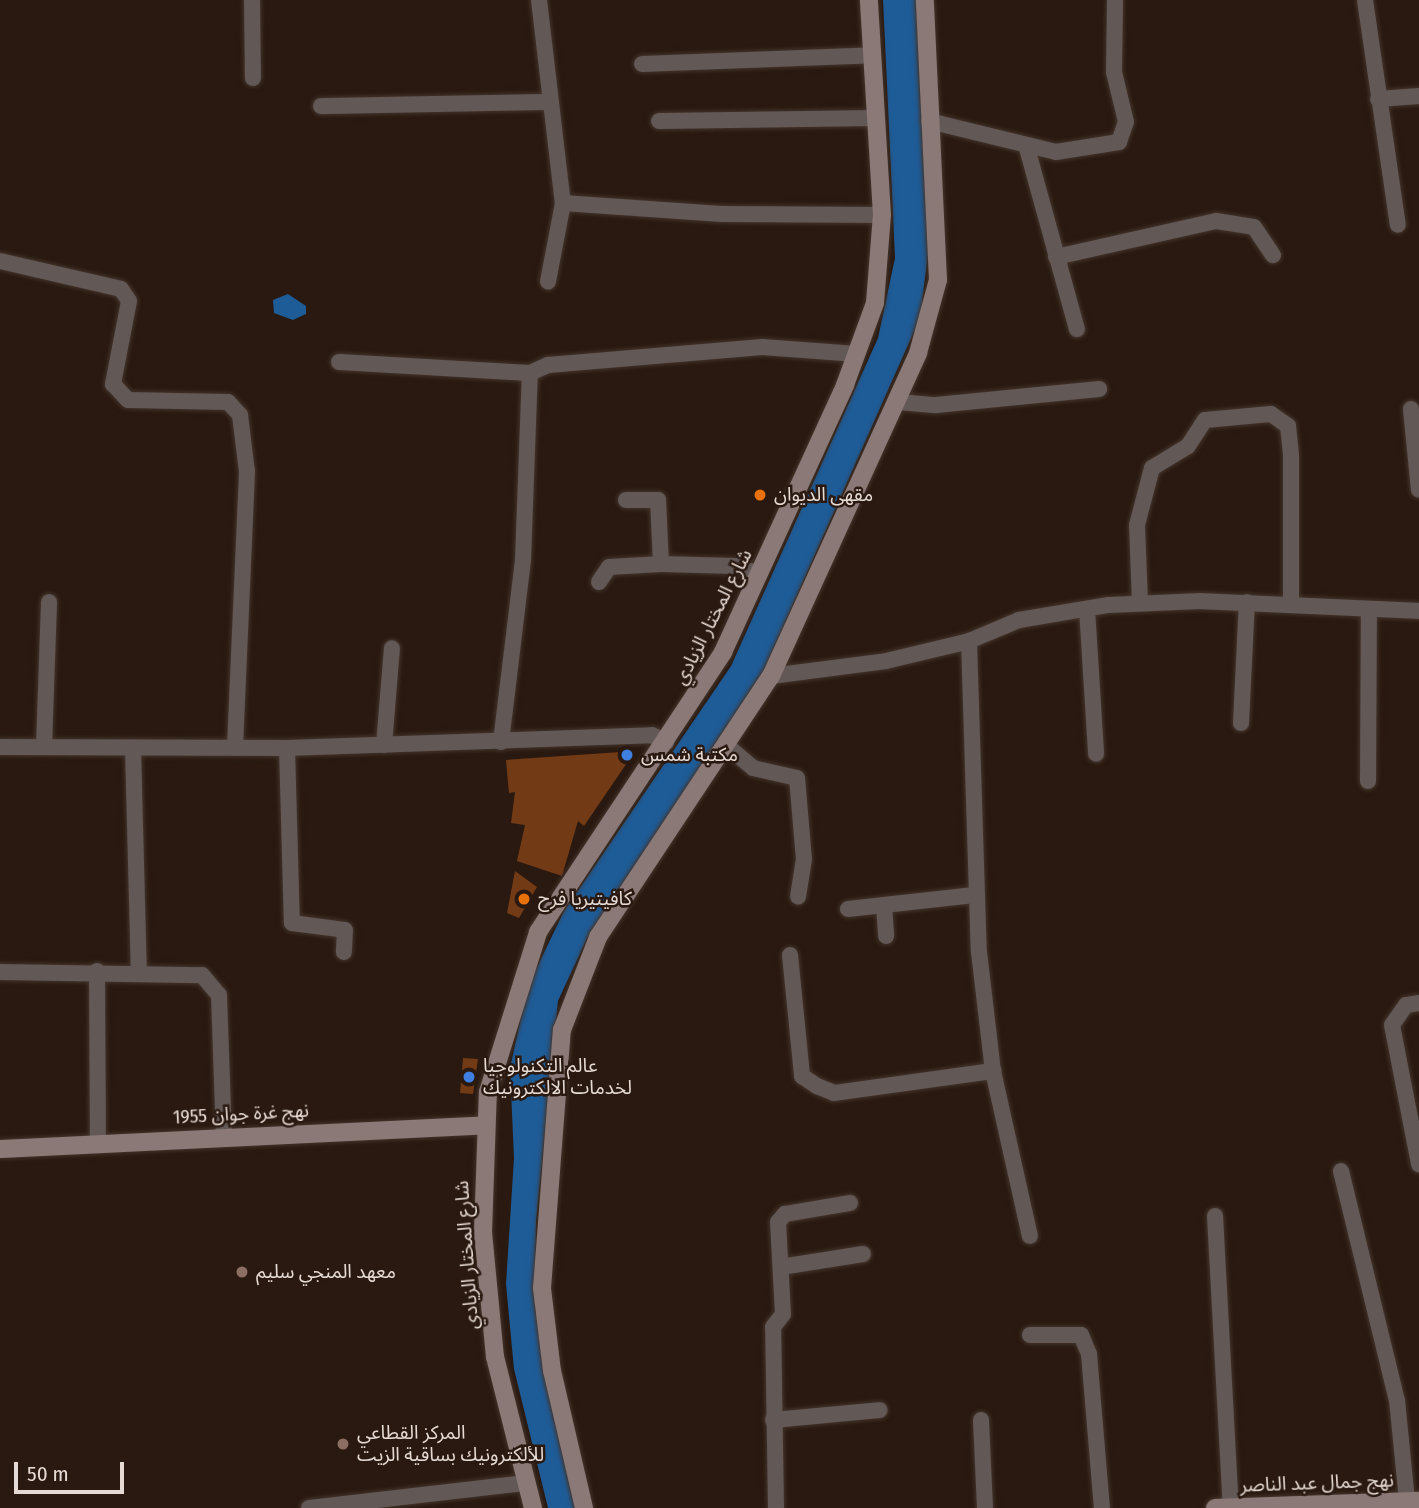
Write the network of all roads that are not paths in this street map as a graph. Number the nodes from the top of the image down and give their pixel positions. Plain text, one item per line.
1 (252, 0) edge
2 (539, 0) edge
3 (869, 0) edge
4 (925, 0) edge
5 (1115, 0) edge
6 (1365, 0) edge
7 (873, 55) junction
8 (642, 64) dead end
9 (253, 78) dead end
10 (1419, 96) edge
11 (1378, 99) junction
12 (550, 102) junction
13 (321, 106) dead end
14 (877, 118) junction
15 (659, 121) dead end
16 (929, 121) junction
17 (1027, 148) junction
18 (563, 203) junction
19 (882, 215) junction
20 (1398, 225) dead end
21 (1273, 255) dead end
22 (1056, 257) junction
23 (0, 261) edge
24 (548, 282) dead end
25 (1077, 329) dead end
26 (857, 354) junction
27 (339, 362) dead end
28 (530, 373) junction
29 (1099, 389) dead end
30 (898, 402) junction
31 (1411, 409) dead end
32 (1419, 490) edge
33 (626, 500) dead end
34 (662, 564) junction
35 (759, 574) junction
36 (599, 582) dead end
37 (49, 602) dead end
38 (1247, 602) junction
39 (1140, 603) junction
40 (1291, 603) junction
41 (1087, 608) junction
42 (1369, 610) junction
43 (1419, 611) edge
44 (969, 641) junction
45 (392, 648) dead end
46 (771, 676) junction
47 (1241, 723) dead end
48 (501, 742) junction
49 (666, 742) junction
50 (384, 745) junction
51 (44, 746) junction
52 (727, 746) junction
53 (0, 747) edge
54 (133, 748) junction
55 (234, 748) junction
56 (287, 748) junction
57 (1096, 754) dead end
58 (1368, 781) dead end
59 (974, 895) junction
60 (798, 897) dead end
61 (884, 905) junction
62 (848, 909) dead end
63 (886, 936) dead end
64 (344, 952) dead end
65 (790, 955) dead end
66 (97, 971) junction
67 (139, 971) junction
68 (0, 972) edge
69 (1419, 1003) edge
70 (993, 1071) junction
71 (483, 1125) junction
72 (224, 1136) junction
73 (98, 1143) junction
74 (0, 1149) edge
75 (1419, 1164) edge
76 (1341, 1171) dead end
77 (850, 1203) dead end
78 (1215, 1216) dead end
79 (1030, 1236) dead end
80 (863, 1254) dead end
81 (781, 1267) junction
82 (1030, 1335) dead end
83 (880, 1410) dead end
84 (773, 1420) junction
85 (981, 1420) dead end
86 (525, 1483) junction
87 (1413, 1501) edge
88 (1292, 1505) edge
89 (1223, 1507) edge
90 (309, 1508) edge
91 (533, 1508) edge
92 (584, 1508) edge
93 (776, 1508) edge
94 (985, 1508) edge
95 (1102, 1508) edge

1 - 9 street
2 - 12 street
3 - 7 street, شارع المختار الزيادي
4 - 16 street
5 - 17 street
6 - 11 street
7 - 8 street
7 - 14 street, شارع المختار الزيادي
10 - 11 street
11 - 20 street
12 - 13 street
12 - 18 street
14 - 15 street
14 - 19 street, شارع المختار الزيادي
16 - 17 street
16 - 30 street
17 - 22 street
18 - 19 street
18 - 24 street
19 - 26 street, شارع المختار الزيادي
21 - 22 street
22 - 25 street
23 - 55 street
26 - 28 street
26 - 35 street, شارع المختار الزيادي
27 - 28 street
28 - 48 street
29 - 30 street
30 - 46 street
31 - 32 street
33 - 34 street
34 - 35 street
34 - 36 street
35 - 49 street, شارع المختار الزيادي
37 - 51 street
38 - 39 street
38 - 40 street
38 - 47 street
39 - 40 street
39 - 41 street
40 - 42 street
41 - 44 street
41 - 57 street
42 - 43 street
42 - 58 street
44 - 46 street
44 - 59 street
45 - 50 street
46 - 52 street
48 - 49 street
48 - 50 street
49 - 71 street, شارع المختار الزيادي
50 - 56 street
51 - 53 street
51 - 54 street
52 - 60 street
52 - 92 street
54 - 55 street
54 - 67 street
55 - 56 street
56 - 64 street
59 - 61 street
59 - 70 street
61 - 62 street
61 - 63 street
65 - 70 street
66 - 67 street
66 - 68 street
66 - 73 street
67 - 72 street
69 - 75 street
70 - 79 street
71 - 72 street, نهج غرة جوان 1955
71 - 86 street, شارع المختار الزيادي
72 - 73 street, نهج غرة جوان 1955
73 - 74 street, نهج غرة جوان 1955
76 - 87 street
77 - 81 street
78 - 89 street
80 - 81 street
81 - 84 street
82 - 95 street
83 - 84 street
84 - 93 street
85 - 94 street
86 - 90 street
86 - 91 street, شارع المختار الزيادي
87 - 88 street, نهج جمال عبد الناصر
88 - 89 street, نهج جمال عبد الناصر

